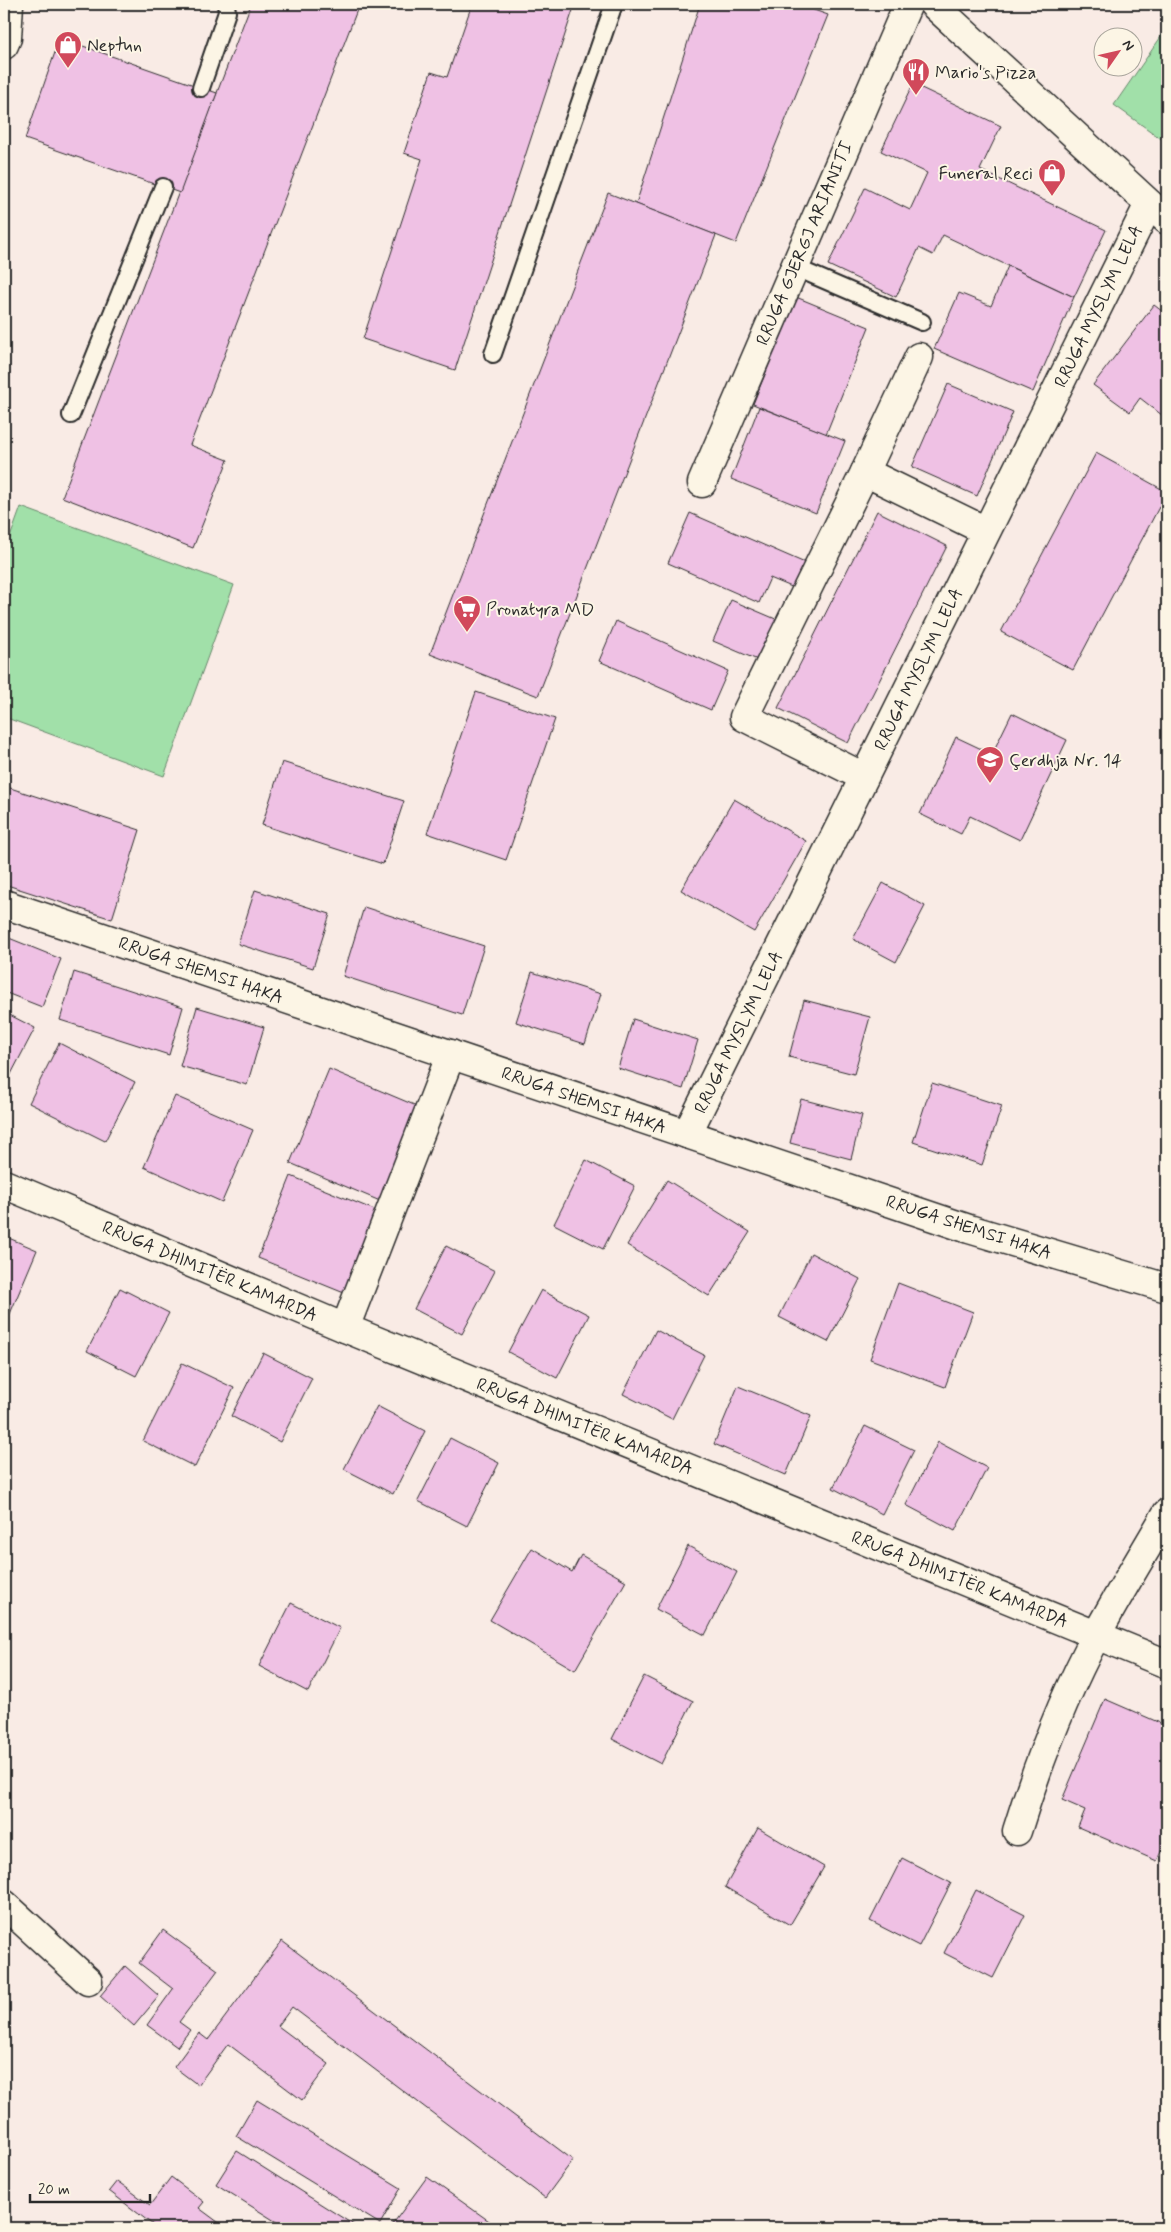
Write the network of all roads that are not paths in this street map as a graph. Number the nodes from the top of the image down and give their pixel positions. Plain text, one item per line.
1 (9, 4) edge
2 (226, 4) edge
3 (614, 4) edge
4 (908, 4) edge
5 (933, 4) edge
6 (4, 45) edge
7 (201, 88) dead end
8 (163, 187) dead end
9 (1158, 212) edge
10 (794, 267) junction
11 (922, 322) dead end
12 (493, 354) dead end
13 (919, 357) dead end
14 (70, 415) dead end
15 (865, 472) junction
16 (702, 483) dead end
17 (986, 531) junction
18 (864, 777) junction
19 (4, 904) edge
20 (451, 1054) junction
21 (687, 1134) junction
22 (4, 1184) edge
23 (1167, 1288) edge
24 (345, 1328) junction
25 (1167, 1513) edge
26 (1096, 1635) junction
27 (1167, 1664) edge
28 (1017, 1831) dead end
29 (4, 1904) edge
30 (88, 1981) dead end

1 - 6 street
2 - 7 lane
3 - 12 lane
4 - 10 street, RRUGA GJERGJ ARIANITI
5 - 9 street
8 - 14 lane
9 - 17 street, RRUGA MYSLYM LELA
10 - 11 lane
10 - 16 street, RRUGA GJERGJ ARIANITI
13 - 15 street
15 - 17 street
15 - 18 street
17 - 18 street, RRUGA MYSLYM LELA
18 - 21 street, RRUGA MYSLYM LELA
19 - 20 street, RRUGA SHEMSI HAKA
20 - 21 street, RRUGA SHEMSI HAKA
20 - 24 street
21 - 23 street, RRUGA SHEMSI HAKA
22 - 24 street, RRUGA DHIMITËR KAMARDA
24 - 26 street, RRUGA DHIMITËR KAMARDA
25 - 26 street
26 - 27 street, RRUGA DHIMITËR KAMARDA
26 - 28 street
29 - 30 street

